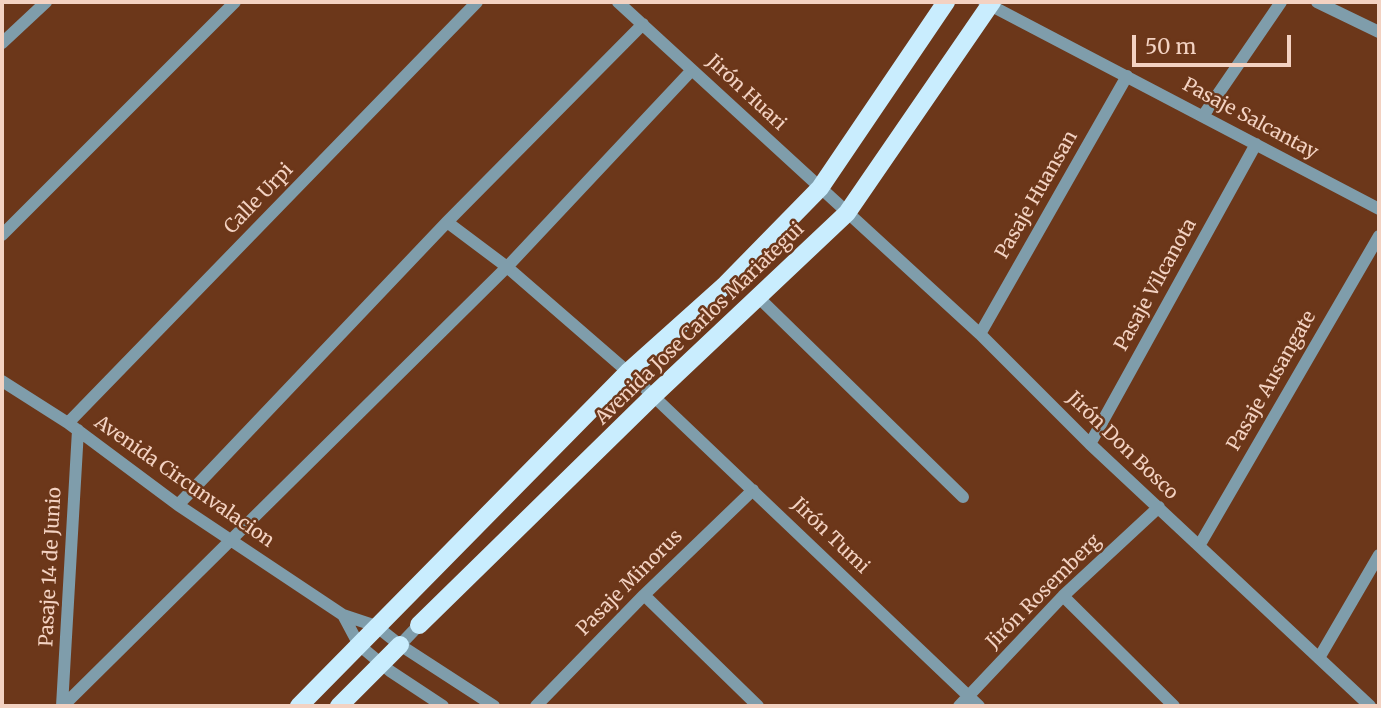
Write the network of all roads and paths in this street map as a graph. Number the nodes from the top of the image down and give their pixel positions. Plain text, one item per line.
1 (46, 2) edge
2 (234, 2) edge
3 (477, 2) edge
4 (618, 2) edge
5 (946, 2) edge
6 (1281, 2) edge
7 (1318, 2) edge
8 (988, 3) edge
9 (643, 24) junction
10 (1379, 32) edge
11 (2, 43) edge
12 (692, 70) junction
13 (1127, 76) junction
14 (1203, 116) junction
15 (1256, 144) junction
16 (820, 188) junction
17 (1379, 209) edge
18 (847, 213) junction
19 (447, 222) junction
20 (2, 235) edge
21 (1379, 236) edge
22 (507, 267) junction
23 (758, 297) junction
24 (979, 334) junction
25 (628, 372) junction
26 (2, 381) edge
27 (652, 397) junction
28 (73, 426) junction
29 (1090, 444) junction
30 (754, 490) junction
31 (963, 497) dead end
32 (178, 505) junction
33 (1159, 507) junction
34 (230, 539) junction
35 (1199, 546) junction
36 (1379, 555) edge
37 (644, 595) junction
38 (1063, 596) junction
39 (343, 615) junction
40 (419, 625) joint
41 (376, 626) junction
42 (359, 645) junction
43 (400, 645) junction
44 (1319, 658) junction
45 (382, 664) junction
46 (968, 696) junction
47 (63, 706) edge
48 (299, 706) edge
49 (339, 706) edge
50 (443, 706) edge
51 (495, 706) edge
52 (536, 706) edge
53 (758, 706) edge
54 (959, 706) edge
55 (979, 706) edge
56 (1174, 706) edge
57 (1370, 706) edge

1 - 11 street
2 - 20 street
3 - 28 street, Calle Urpi
4 - 9 street, Jirón Huari
5 - 16 main road, Avenida Jose Carlos Mariategui
6 - 14 street
7 - 10 street
8 - 13 street, Pasaje Salcantay
8 - 18 main road, Avenida Jose Carlos Mariategui
9 - 12 street, Jirón Huari
9 - 19 street
12 - 16 street, Jirón Huari
12 - 22 street
13 - 14 street, Pasaje Salcantay
13 - 24 street, Pasaje Huansan
14 - 15 street, Pasaje Salcantay
15 - 17 street, Pasaje Salcantay
15 - 29 street, Pasaje Vilcanota
16 - 18 street, Jirón Huari
16 - 25 main road, Avenida Jose Carlos Mariategui
18 - 23 main road, Avenida Jose Carlos Mariategui
18 - 24 street, Jirón Don Bosco
19 - 22 street, Jirón Tumi
19 - 32 street
21 - 35 street, Pasaje Ausangate
22 - 25 street, Jirón Tumi
22 - 34 street
23 - 27 main road, Avenida Jose Carlos Mariategui
23 - 31 street
24 - 29 street, Jirón Don Bosco
25 - 27 street, Jirón Tumi
25 - 41 main road, Avenida Jose Carlos Mariategui
26 - 28 street, Avenida Circunvalacion
27 - 30 street, Jirón Tumi
27 - 40 main road, Avenida Jose Carlos Mariategui
28 - 32 street, Avenida Circunvalacion
28 - 47 street, Pasaje 14 de Junio
29 - 33 street, Jirón Don Bosco
30 - 37 street, Pasaje Minorus
30 - 46 street, Jirón Tumi
32 - 34 street, Avenida Circunvalacion
33 - 35 street, Jirón Don Bosco
33 - 38 street, Jirón Rosemberg
34 - 39 street, Avenida Circunvalacion
34 - 47 street
35 - 44 street, Jirón Don Bosco
36 - 44 street
37 - 52 street, Pasaje Minorus
37 - 53 street
38 - 46 street, Jirón Rosemberg
38 - 56 street
39 - 41 street, Avenida Circunvalacion
39 - 42 street, Avenida Circunvalacion
40 - 43 street, Avenida Jose Carlos Mariategui
41 - 42 main road, Avenida Jose Carlos Mariategui
41 - 43 street, Avenida Circunvalacion
42 - 45 street, Avenida Circunvalacion
42 - 48 main road, Avenida Jose Carlos Mariategui
43 - 45 main road
43 - 51 street, Avenida Circunvalacion
44 - 57 street, Jirón Don Bosco
45 - 49 main road
45 - 50 street, Avenida Circunvalacion
46 - 54 street, Jirón Rosemberg
46 - 55 street, Jirón Tumi

